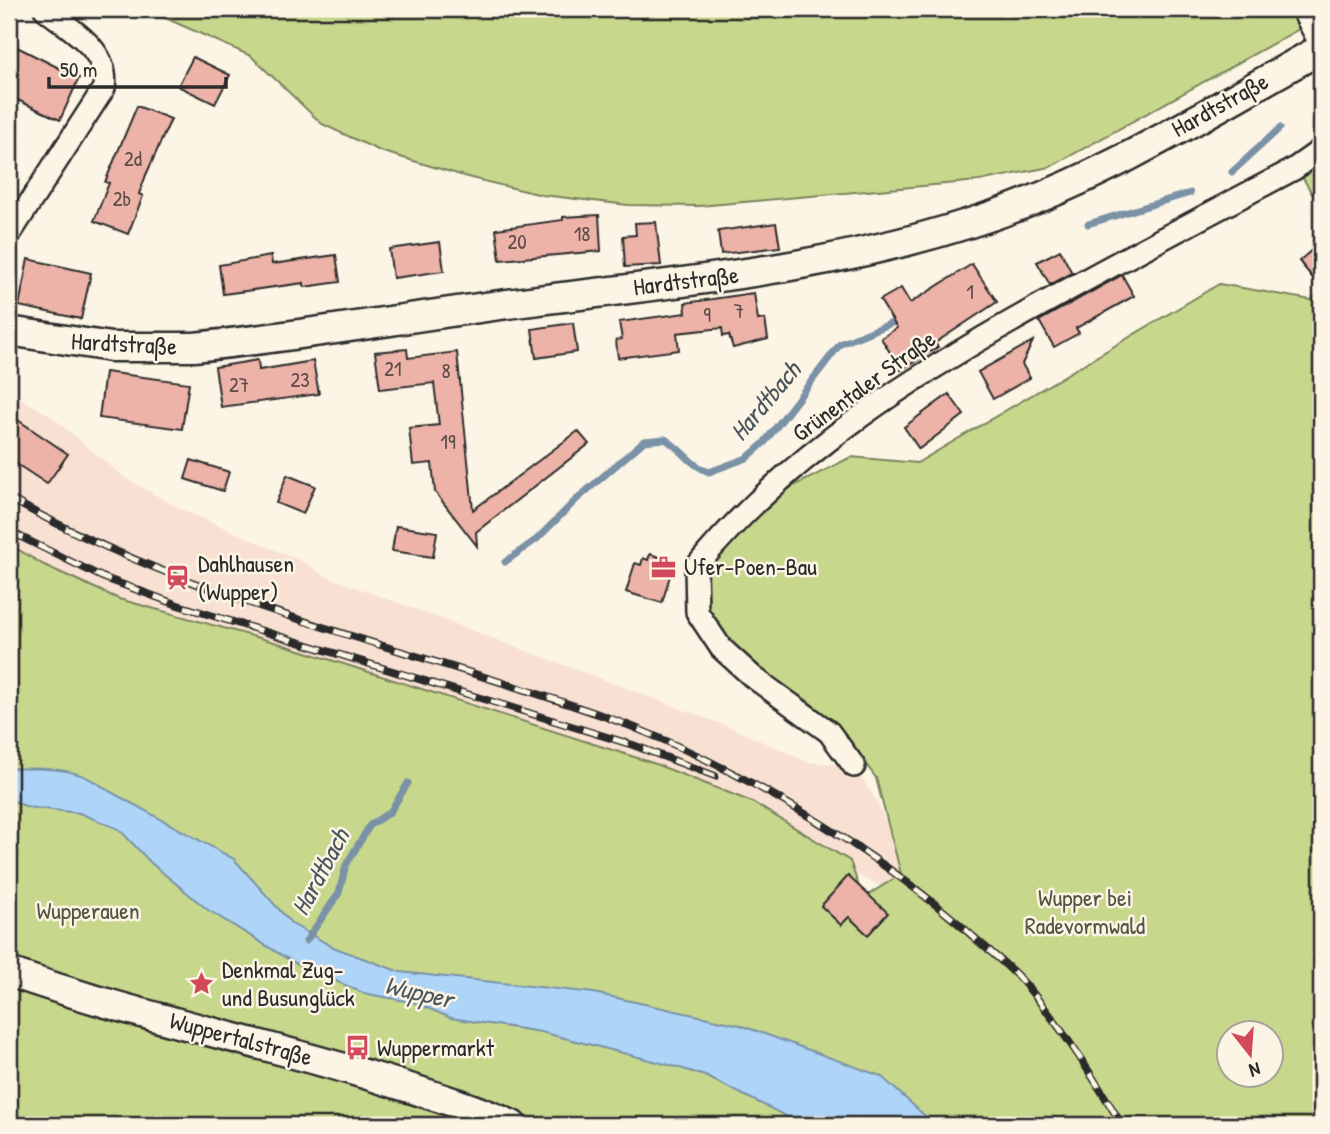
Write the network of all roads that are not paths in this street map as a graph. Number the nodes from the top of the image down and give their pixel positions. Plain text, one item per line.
1 (45, 9) edge
2 (1302, 9) edge
3 (1321, 47) edge
4 (1321, 150) edge
5 (9, 235) edge
6 (9, 331) edge
7 (854, 766) dead end
8 (9, 972) edge
9 (512, 1125) edge

1 - 5 street
2 - 3 street
3 - 6 main road, Hardtstraße
4 - 7 street, Grünentaler Straße
8 - 9 main road, Wuppertalstraße

